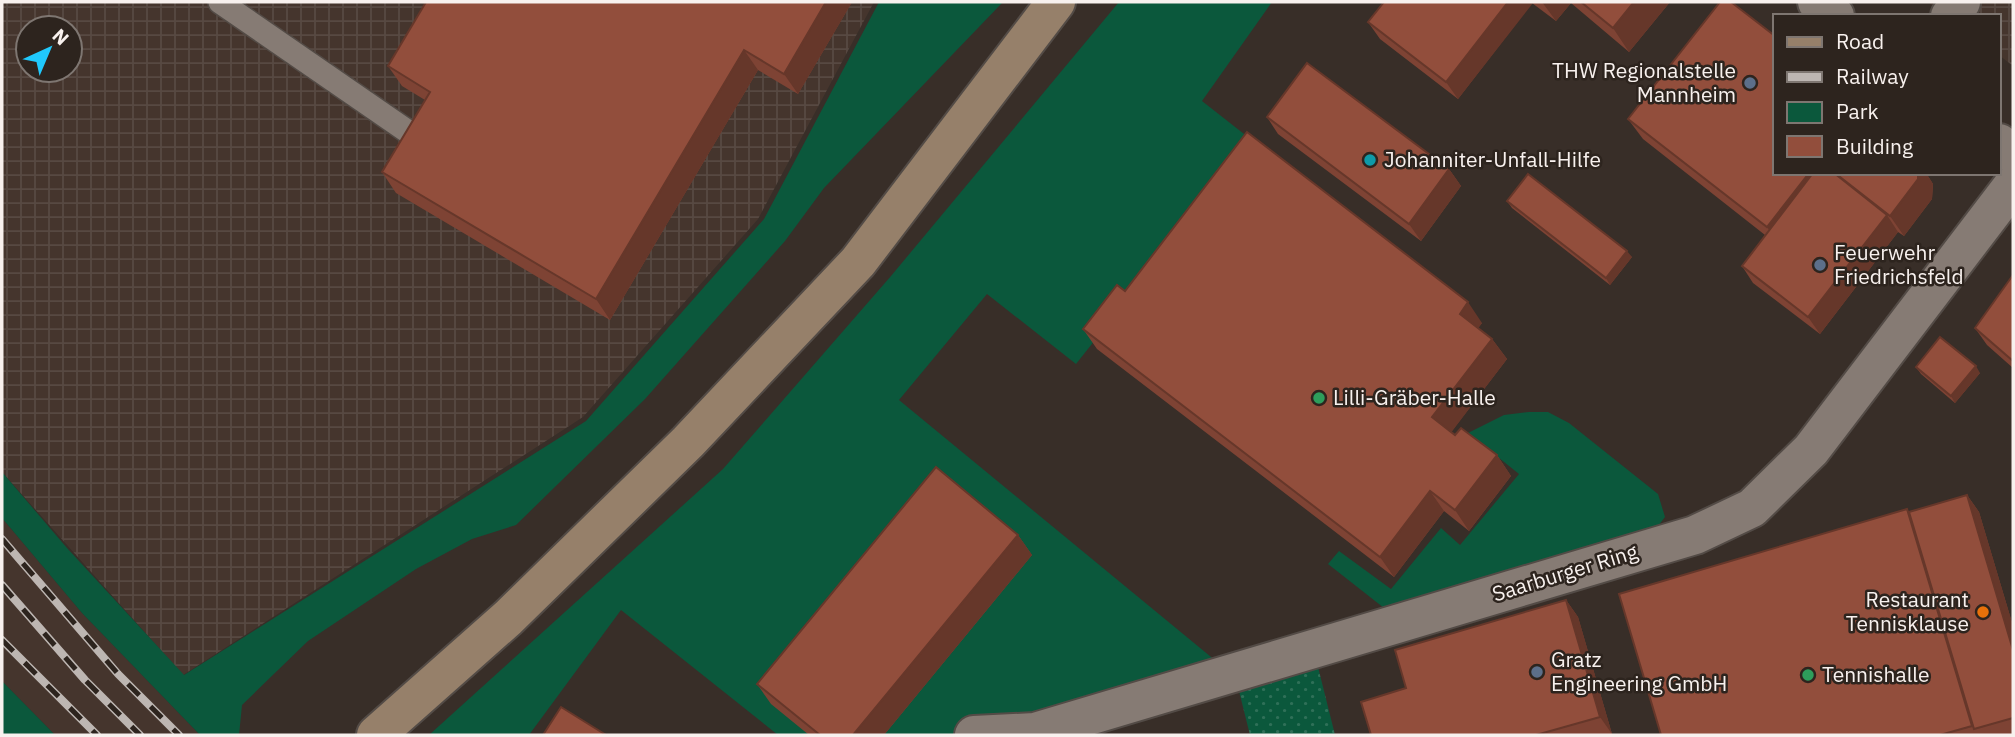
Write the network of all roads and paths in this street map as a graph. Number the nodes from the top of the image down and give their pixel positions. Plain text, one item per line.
1 (220, 2) edge
2 (1056, 2) edge
3 (1817, 2) edge
4 (1832, 14) edge
5 (407, 131) edge
6 (2013, 185) edge
7 (376, 735) edge
8 (974, 735) edge

1 - 5 lane
2 - 7 main road
3 - 4 street
6 - 8 street, Saarburger Ring

